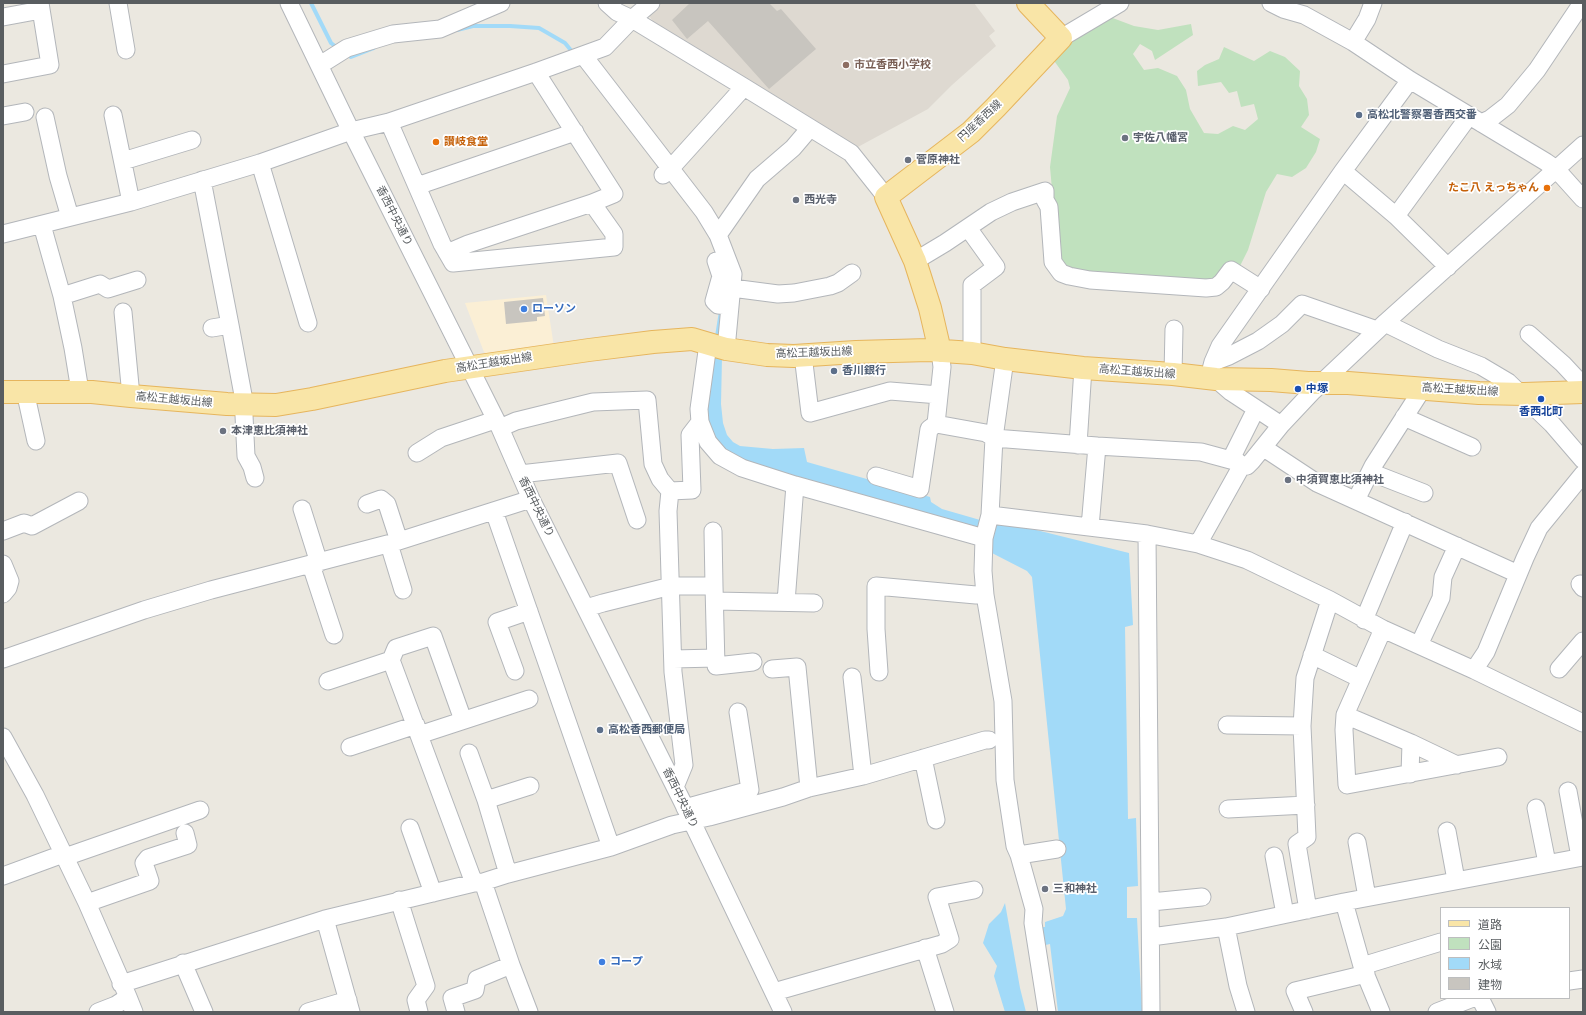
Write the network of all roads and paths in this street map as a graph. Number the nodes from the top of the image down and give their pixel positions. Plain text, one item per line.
1 (118, 3) edge
2 (289, 3) edge
3 (501, 3) edge
4 (607, 3) edge
5 (651, 3) edge
6 (1028, 3) edge
7 (1120, 3) edge
8 (1271, 3) edge
9 (1373, 3) edge
10 (1582, 3) edge
11 (40, 7) edge
12 (3, 18) edge
13 (632, 19) junction
14 (1061, 38) junction
15 (1353, 42) junction
16 (126, 50) dead end
17 (577, 57) junction
18 (320, 65) junction
19 (536, 72) junction
20 (3, 74) edge
21 (1410, 80) junction
22 (744, 87) junction
23 (25, 112) dead end
24 (113, 115) dead end
25 (3, 116) edge
26 (1475, 120) junction
27 (389, 122) junction
28 (52, 124) dead end
29 (810, 128) junction
30 (351, 131) junction
31 (574, 132) junction
32 (192, 140) dead end
33 (1583, 145) edge
34 (123, 161) junction
35 (260, 163) junction
36 (1556, 169) junction
37 (1343, 171) junction
38 (667, 172) junction
39 (202, 180) junction
40 (417, 186) junction
41 (886, 196) junction
42 (1583, 198) edge
43 (132, 202) junction
44 (592, 203) junction
45 (1396, 216) junction
46 (70, 217) junction
47 (42, 225) junction
48 (968, 228) junction
49 (3, 234) edge
50 (718, 235) junction
51 (447, 253) junction
52 (915, 261) junction
53 (1448, 267) junction
54 (852, 273) dead end
55 (728, 277) junction
56 (137, 280) dead end
57 (1261, 289) junction
58 (62, 296) junction
59 (123, 312) dead end
60 (308, 323) dead end
61 (230, 325) junction
62 (1381, 326) junction
63 (212, 328) dead end
64 (1174, 329) dead end
65 (1529, 334) dead end
66 (717, 346) junction
67 (940, 351) junction
68 (972, 353) junction
69 (803, 355) junction
70 (1005, 359) junction
71 (470, 368) junction
72 (1083, 368) junction
73 (1212, 373) junction
74 (1174, 374) junction
75 (1321, 383) junction
76 (1423, 388) junction
77 (25, 391) junction
78 (80, 391) junction
79 (1583, 391) edge
80 (3, 392) edge
81 (1519, 393) junction
82 (939, 395) junction
83 (130, 396) junction
84 (244, 404) junction
85 (1256, 409) junction
86 (1404, 417) junction
87 (700, 422) junction
88 (498, 424) junction
89 (936, 424) junction
90 (1281, 425) junction
91 (994, 438) junction
92 (36, 441) dead end
93 (1078, 445) junction
94 (1097, 446) junction
95 (1472, 447) dead end
96 (1264, 448) junction
97 (417, 453) dead end
98 (1583, 460) edge
99 (1236, 463) junction
100 (1370, 472) junction
101 (520, 474) junction
102 (1583, 474) edge
103 (876, 476) dead end
104 (255, 478) dead end
105 (795, 485) junction
106 (670, 491) junction
107 (1424, 493) dead end
108 (531, 499) junction
109 (1356, 500) junction
110 (79, 501) dead end
111 (367, 504) dead end
112 (302, 509) dead end
113 (494, 511) junction
114 (637, 520) dead end
115 (1405, 522) junction
116 (987, 527) junction
117 (1090, 527) junction
118 (3, 531) edge
119 (713, 531) dead end
120 (1147, 534) junction
121 (394, 543) junction
122 (1198, 544) junction
123 (1457, 546) junction
124 (3, 564) edge
125 (315, 564) junction
126 (1518, 574) junction
127 (671, 586) junction
128 (403, 590) dead end
129 (3, 594) edge
130 (714, 594) junction
131 (985, 595) junction
132 (1330, 600) junction
133 (786, 602) junction
134 (814, 603) dead end
135 (586, 608) junction
136 (529, 611) junction
137 (1364, 620) junction
138 (1383, 629) junction
139 (334, 635) dead end
140 (1583, 640) edge
141 (1418, 645) junction
142 (1312, 655) junction
143 (716, 658) junction
144 (3, 659) edge
145 (673, 659) junction
146 (391, 660) junction
147 (753, 662) dead end
148 (772, 669) dead end
149 (1474, 670) junction
150 (1559, 670) dead end
151 (515, 671) dead end
152 (879, 672) dead end
153 (852, 677) dead end
154 (1361, 679) junction
155 (328, 681) dead end
156 (529, 699) dead end
157 (738, 712) dead end
158 (1345, 715) junction
159 (463, 720) junction
160 (1583, 723) edge
161 (1227, 725) dead end
162 (1302, 726) junction
163 (417, 730) junction
164 (3, 736) edge
165 (989, 740) dead end
166 (1411, 743) junction
167 (350, 747) dead end
168 (469, 753) dead end
169 (1498, 757) dead end
170 (923, 758) junction
171 (1457, 765) junction
172 (1410, 774) junction
173 (863, 776) junction
174 (530, 786) dead end
175 (674, 787) junction
176 (809, 788) junction
177 (1568, 791) dead end
178 (486, 800) junction
179 (1306, 805) junction
180 (1536, 808) dead end
181 (1228, 809) dead end
182 (200, 810) dead end
183 (688, 815) junction
184 (936, 820) dead end
185 (410, 828) dead end
186 (1447, 831) dead end
187 (185, 833) dead end
188 (1357, 842) dead end
189 (611, 847) junction
190 (1057, 849) dead end
191 (1019, 855) junction
192 (64, 856) junction
193 (1274, 856) dead end
194 (1582, 857) edge
195 (1547, 863) junction
196 (508, 874) junction
197 (3, 876) edge
198 (1456, 880) junction
199 (478, 882) junction
200 (974, 890) dead end
201 (433, 892) junction
202 (1202, 897) dead end
203 (1367, 898) junction
204 (399, 900) junction
205 (1151, 902) junction
206 (1344, 902) junction
207 (87, 903) junction
208 (1308, 910) junction
209 (1285, 914) junction
210 (325, 919) junction
211 (1226, 927) junction
212 (1151, 937) junction
213 (1440, 942) edge
214 (925, 948) junction
215 (183, 963) junction
216 (511, 965) junction
217 (1364, 970) junction
218 (1583, 979) edge
219 (1570, 981) edge
220 (774, 992) junction
221 (127, 998) edge
222 (1470, 999) edge
223 (1480, 999) edge
224 (349, 1006) edge
225 (98, 1012) edge
226 (204, 1012) edge
227 (308, 1012) edge
228 (419, 1012) edge
229 (456, 1012) edge
230 (529, 1012) edge
231 (783, 1012) edge
232 (945, 1012) edge
233 (1047, 1012) edge
234 (1151, 1012) edge
235 (1246, 1012) edge
236 (1304, 1012) edge
237 (1381, 1012) edge
238 (1437, 1012) edge
239 (1487, 1012) edge

1 - 16 street
2 - 18 street, 香西中央通り
3 - 18 street
4 - 13 street
5 - 13 street
6 - 14 main road
7 - 14 street
8 - 15 street
9 - 15 street
10 - 26 street
11 - 12 street
11 - 20 street
13 - 17 street
13 - 22 street
14 - 41 main road, 円座香西線
15 - 21 street
17 - 19 street
17 - 38 street
18 - 30 street, 香西中央通り
19 - 27 street
19 - 31 street
21 - 26 street
21 - 37 street
22 - 29 street
22 - 38 street
23 - 25 street
24 - 34 street
26 - 36 street
26 - 45 street
27 - 30 street
27 - 40 street
28 - 46 street
29 - 41 street
29 - 50 street
30 - 35 street
30 - 71 street, 香西中央通り
31 - 40 street
31 - 44 street
32 - 34 street
33 - 36 street
34 - 43 street
35 - 39 street
35 - 60 street
36 - 42 street
36 - 53 street
37 - 45 street
37 - 57 street
38 - 50 street
38 - 55 street
39 - 43 street
39 - 61 street
40 - 51 street
41 - 52 main road
43 - 46 street
44 - 51 street
44 - 51 street
45 - 53 street
46 - 47 street
47 - 49 street
47 - 58 street
48 - 52 street
48 - 57 street
48 - 68 street
50 - 55 street
52 - 67 main road
53 - 62 street
54 - 55 street
55 - 66 street
56 - 58 street
57 - 73 street
58 - 78 street
59 - 83 street
61 - 63 street
61 - 84 street
62 - 73 street
62 - 75 street
62 - 81 street
64 - 74 street
65 - 79 street
66 - 69 main road, 高松王越坂出線
66 - 71 main road, 高松王越坂出線
66 - 87 street
67 - 68 main road, 高松王越坂出線
67 - 69 main road, 高松王越坂出線
67 - 82 street
68 - 70 main road, 高松王越坂出線
69 - 82 street
70 - 72 main road, 高松王越坂出線
70 - 91 street
71 - 84 main road, 高松王越坂出線
71 - 88 street, 香西中央通り
72 - 74 main road, 高松王越坂出線
72 - 93 street
73 - 74 main road, 高松王越坂出線
73 - 75 main road, 高松王越坂出線
73 - 85 street
75 - 76 main road, 高松王越坂出線
75 - 90 street
76 - 81 main road, 高松王越坂出線
76 - 86 street
77 - 78 main road, 高松王越坂出線
77 - 80 main road, 高松王越坂出線
77 - 92 street
78 - 83 main road, 高松王越坂出線
79 - 81 main road, 高松王越坂出線
81 - 98 street
82 - 89 street
83 - 84 main road, 高松王越坂出線
84 - 104 street
85 - 90 street
85 - 99 street
86 - 95 street
86 - 100 street
87 - 105 street
87 - 106 street
88 - 97 street
88 - 101 street, 香西中央通り
88 - 106 street
89 - 91 street
89 - 103 street
90 - 96 street
91 - 93 street
91 - 116 street
93 - 94 street
94 - 99 street
94 - 117 street
96 - 99 street
96 - 109 street
99 - 122 street
100 - 107 street
100 - 109 street
101 - 108 street, 香西中央通り
101 - 114 street
102 - 126 street
105 - 116 street
105 - 133 street
106 - 127 street
108 - 113 street
108 - 135 street, 香西中央通り
109 - 115 street
110 - 118 street
111 - 121 street
112 - 125 street
113 - 121 street
113 - 136 street
115 - 123 street
115 - 137 street
116 - 117 street
116 - 131 street
117 - 120 street
119 - 130 street
120 - 122 street
120 - 205 street
121 - 125 street
121 - 128 street
122 - 132 street
123 - 126 street
123 - 141 street
124 - 129 street
125 - 139 street
125 - 144 street
126 - 149 street
127 - 130 street
127 - 135 street
127 - 145 street
130 - 133 street
130 - 143 street
131 - 152 street
131 - 191 street
132 - 137 street
132 - 142 street
133 - 134 street
135 - 175 street, 香西中央通り
136 - 151 street
136 - 189 street
137 - 138 street
138 - 141 street
138 - 154 street
140 - 150 street
141 - 149 street
142 - 154 street
142 - 162 street
143 - 145 street
143 - 147 street
145 - 175 street
146 - 155 street
146 - 159 street
146 - 163 street
148 - 176 street
149 - 160 street
153 - 173 street
154 - 158 street
156 - 159 street
157 - 183 street
158 - 166 street
158 - 172 street
159 - 163 street
161 - 162 street
162 - 179 street
163 - 167 street
163 - 199 street
164 - 192 street
165 - 170 street
166 - 171 street
166 - 172 street
168 - 178 street
169 - 171 street
170 - 173 street
170 - 184 street
171 - 172 street
173 - 176 street
174 - 178 street
175 - 183 street, 香西中央通り
176 - 183 street
177 - 194 street
178 - 196 street
179 - 181 street
179 - 208 street
180 - 195 street
182 - 192 street
183 - 189 street
183 - 220 street, 香西中央通り
185 - 201 street
186 - 198 street
187 - 207 street
188 - 203 street
189 - 196 street
190 - 191 street
191 - 233 street
192 - 197 street
192 - 207 street
193 - 209 street
194 - 195 street
195 - 198 street
196 - 199 street
198 - 203 street
199 - 201 street
199 - 216 street
200 - 214 street
201 - 204 street
202 - 205 street
203 - 206 street
204 - 210 street
204 - 228 street
205 - 212 street
206 - 208 street
206 - 217 street
207 - 221 street
208 - 209 street
209 - 211 street
210 - 215 street
210 - 224 street
211 - 212 street
211 - 235 street
212 - 234 street
213 - 217 street
214 - 220 street
214 - 232 street
215 - 221 street
215 - 226 street
216 - 229 street
216 - 230 street
217 - 236 street
217 - 237 street
218 - 219 street
220 - 231 street, 香西中央通り
221 - 225 street
222 - 238 street
223 - 239 street
224 - 227 street

